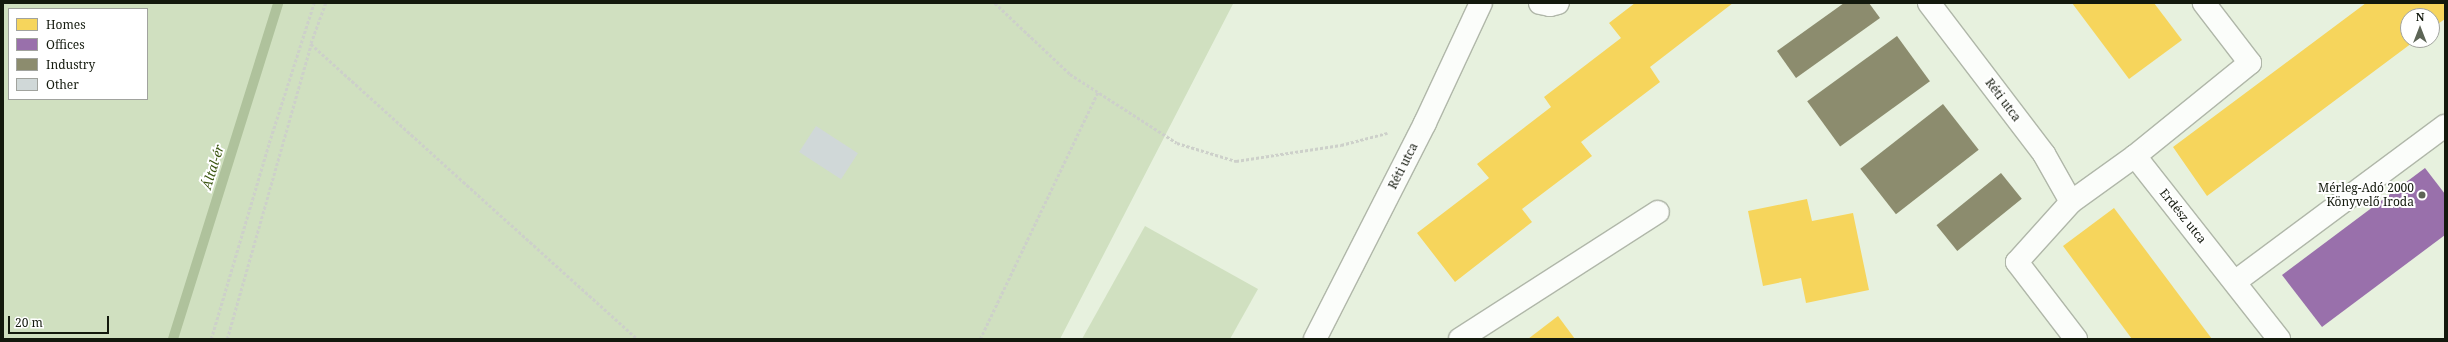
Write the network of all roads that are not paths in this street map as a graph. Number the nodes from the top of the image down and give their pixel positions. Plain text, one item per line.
1 (1481, 3) edge
2 (1540, 3) edge
3 (1558, 3) edge
4 (1929, 3) edge
5 (2204, 3) edge
6 (2445, 126) edge
7 (2135, 156) junction
8 (2071, 202) junction
9 (1658, 212) dead end
10 (2236, 281) junction
11 (1320, 335) edge
12 (1460, 339) edge
13 (2076, 339) edge
14 (2279, 339) edge

1 - 11 street, Réti utca
2 - 3 street
4 - 8 street, Réti utca
5 - 7 street
6 - 10 street
7 - 8 street
7 - 10 street, Erdész utca
8 - 13 street
9 - 12 street
10 - 14 street, Erdész utca

